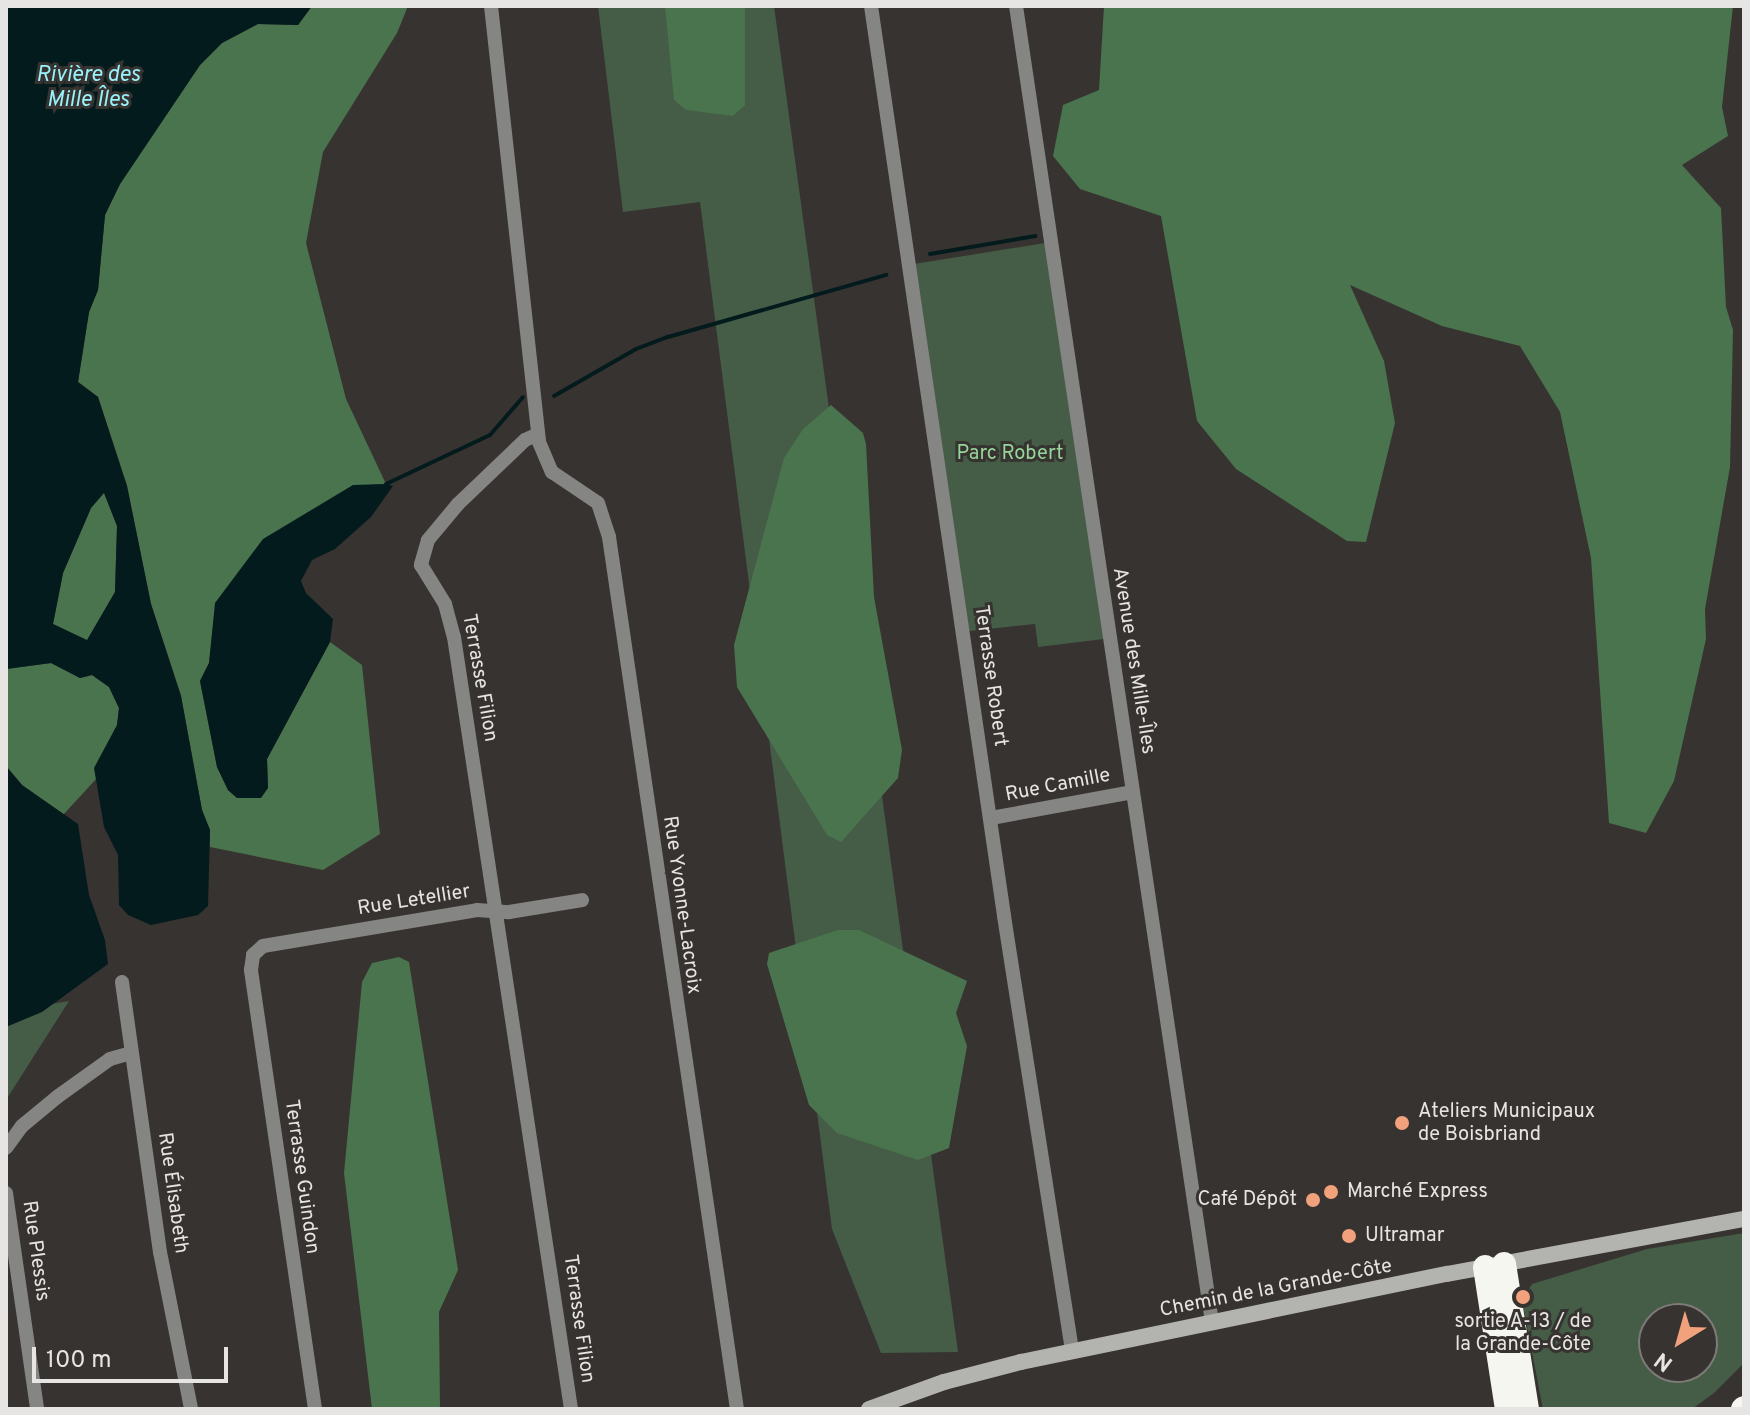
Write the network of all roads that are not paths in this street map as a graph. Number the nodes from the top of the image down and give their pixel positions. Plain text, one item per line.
1 (491, 6) edge
2 (871, 6) edge
3 (1016, 6) edge
4 (538, 434) junction
5 (1133, 792) junction
6 (991, 818) junction
7 (582, 900) dead end
8 (498, 912) junction
9 (255, 952) joint
10 (122, 982) dead end
11 (131, 1053) junction
12 (6, 1148) edge
13 (6, 1193) edge
14 (1744, 1219) edge
15 (1495, 1266) junction
16 (1212, 1322) junction
17 (1072, 1352) junction
18 (37, 1409) edge
19 (191, 1409) edge
20 (315, 1409) edge
21 (571, 1409) edge
22 (737, 1409) edge
23 (869, 1409) edge
24 (1507, 1409) edge
25 (1527, 1409) edge

1 - 4 street
2 - 6 street, Terrasse Robert
3 - 5 street, Avenue des Mille-Îles
4 - 8 street, Terrasse Filion
4 - 22 street, Rue Yvonne-Lacroix
5 - 6 street, Rue Camille
5 - 16 street, Avenue des Mille-Îles
6 - 17 street, Terrasse Robert
7 - 8 street, Rue Letellier
8 - 9 street, Rue Letellier
8 - 21 street, Terrasse Filion
9 - 20 street, Terrasse Guindon
10 - 11 street, Rue Élisabeth
11 - 12 street
11 - 19 street, Rue Élisabeth
13 - 18 street, Rue Plessis
14 - 15 main road, Chemin de la Grande-Côte
15 - 16 main road, Chemin de la Grande-Côte
15 - 24 highway
15 - 25 highway
16 - 17 main road, Chemin de la Grande-Côte
17 - 23 main road, Chemin de la Grande-Côte

